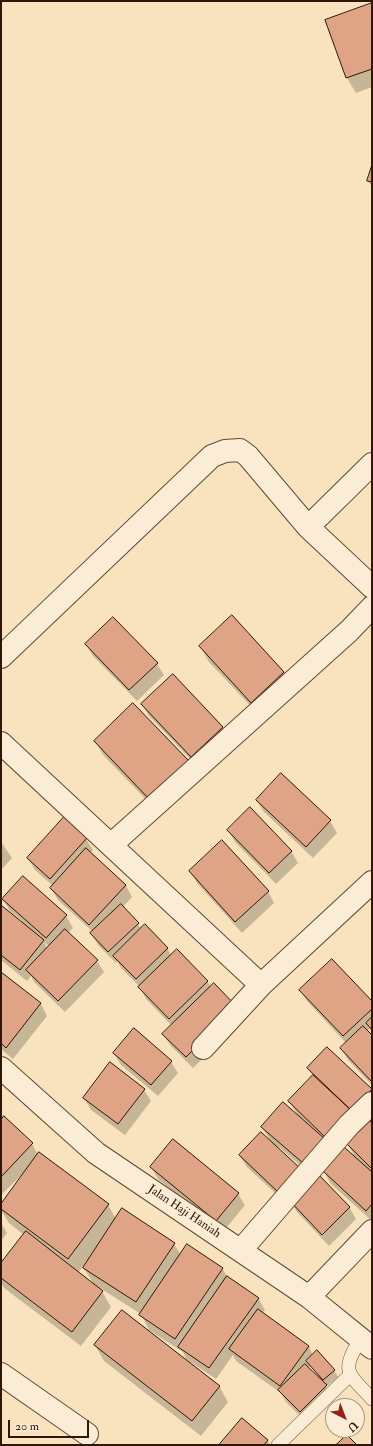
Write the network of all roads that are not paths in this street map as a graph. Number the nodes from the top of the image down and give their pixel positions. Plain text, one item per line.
1 (372, 464) edge
2 (308, 527) junction
3 (372, 587) edge
4 (372, 607) edge
5 (1, 657) edge
6 (1, 742) edge
7 (112, 844) junction
8 (372, 882) edge
9 (261, 985) junction
10 (203, 1048) dead end
11 (1, 1068) edge
12 (372, 1102) edge
13 (372, 1231) edge
14 (241, 1250) junction
15 (309, 1297) junction
16 (366, 1344) edge
17 (1, 1374) edge
18 (350, 1375) junction
19 (372, 1399) edge
20 (88, 1434) dead end
21 (278, 1445) edge

1 - 2 street
2 - 3 street
2 - 5 street
4 - 7 street
6 - 7 street
7 - 9 street
8 - 9 street
9 - 10 street
11 - 14 street, Jalan Haji Haniah
12 - 14 street
13 - 15 street
14 - 15 street, Jalan Haji Haniah
15 - 16 street, Jalan Haji Haniah
16 - 18 lane
17 - 20 street
18 - 19 lane
18 - 21 lane

